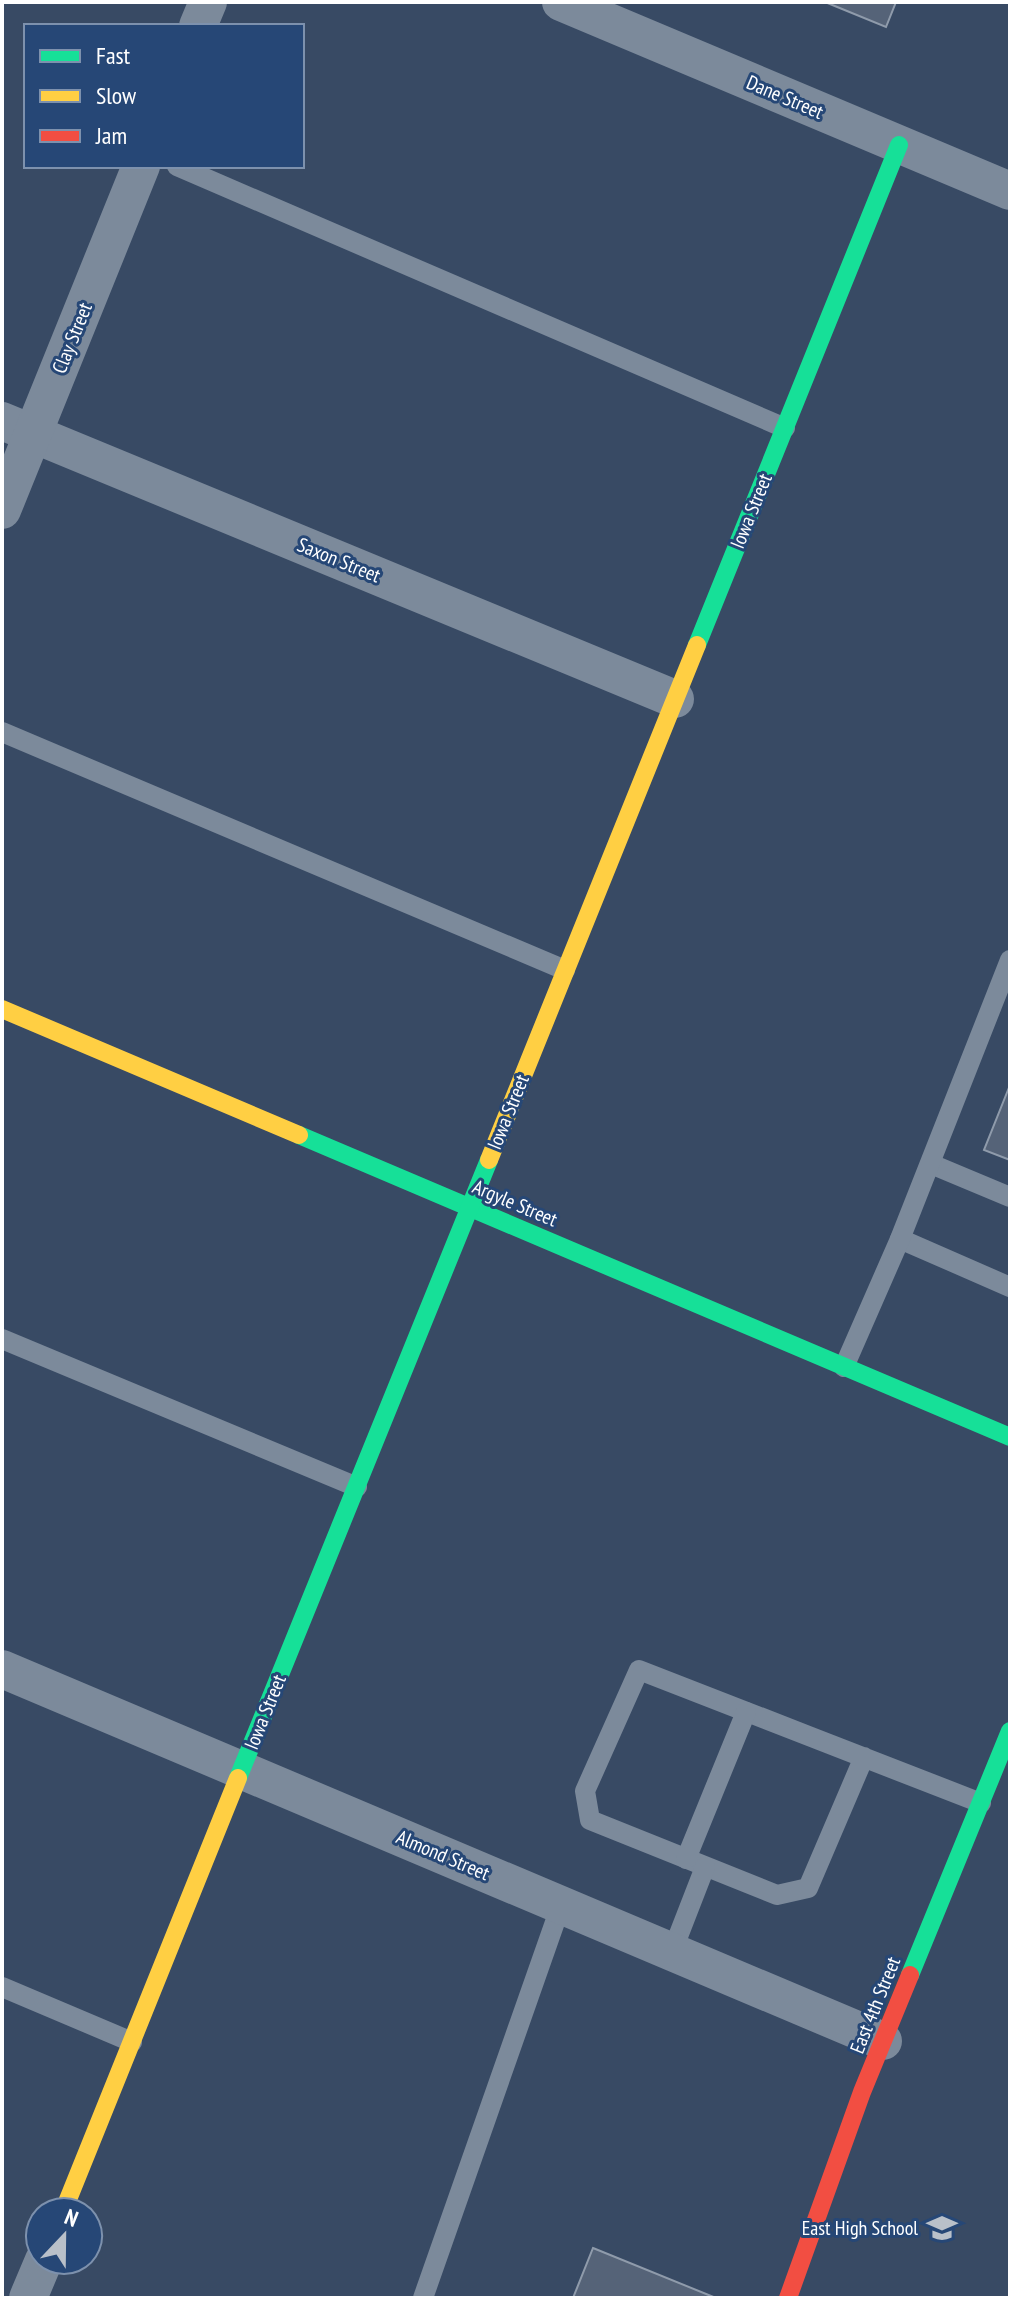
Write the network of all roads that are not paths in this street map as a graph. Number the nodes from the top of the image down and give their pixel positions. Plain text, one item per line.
1 (208, 2) edge
2 (561, 2) edge
3 (199, 24) edge
4 (899, 145) junction
5 (140, 168) edge
6 (182, 168) edge
7 (1010, 191) edge
8 (18, 427) edge
9 (785, 428) junction
10 (2, 510) edge
11 (675, 699) junction
12 (2, 732) edge
13 (1010, 960) edge
14 (565, 970) junction
15 (2, 1009) edge
16 (931, 1164) junction
17 (1010, 1197) edge
18 (470, 1207) junction
19 (900, 1239) junction
20 (1010, 1287) edge
21 (2, 1339) edge
22 (844, 1367) junction
23 (1010, 1437) edge
24 (357, 1487) junction
25 (2, 1669) edge
26 (746, 1712) junction
27 (1010, 1731) edge
28 (864, 1757) junction
29 (242, 1770) junction
30 (981, 1803) junction
31 (686, 1859) junction
32 (705, 1867) junction
33 (561, 1905) junction
34 (672, 1952) junction
35 (2, 1987) edge
36 (883, 2041) junction
37 (132, 2042) junction
38 (69, 2196) edge
39 (37, 2276) edge
40 (28, 2298) edge
41 (423, 2298) edge
42 (788, 2298) edge

1 - 3 street
2 - 4 street, Dane Street
4 - 7 street, Dane Street
4 - 9 street, Iowa Street
5 - 8 street, Clay Street
6 - 9 lane
8 - 10 street, Clay Street
8 - 11 street, Saxon Street
9 - 11 street, Iowa Street
11 - 14 street, Iowa Street
12 - 14 lane
13 - 16 lane
14 - 18 street, Iowa Street
15 - 18 street, Argyle Street
16 - 17 lane
16 - 19 lane
18 - 22 street, Argyle Street
18 - 24 street, Iowa Street
19 - 20 lane
19 - 22 lane
21 - 24 lane
22 - 23 street, Argyle Street
24 - 29 street, Iowa Street
25 - 29 street, Almond Street
26 - 28 lane
26 - 31 lane
26 - 31 lane
27 - 30 street, East 4th Street
28 - 30 lane
28 - 32 lane
29 - 33 street, Almond Street
29 - 37 street, Iowa Street
30 - 36 street, East 4th Street
31 - 32 lane
32 - 34 lane
33 - 34 street, Almond Street
33 - 41 lane
34 - 36 street, Almond Street
35 - 37 lane
36 - 42 street, East 4th Street
37 - 38 street, Iowa Street
39 - 40 street

